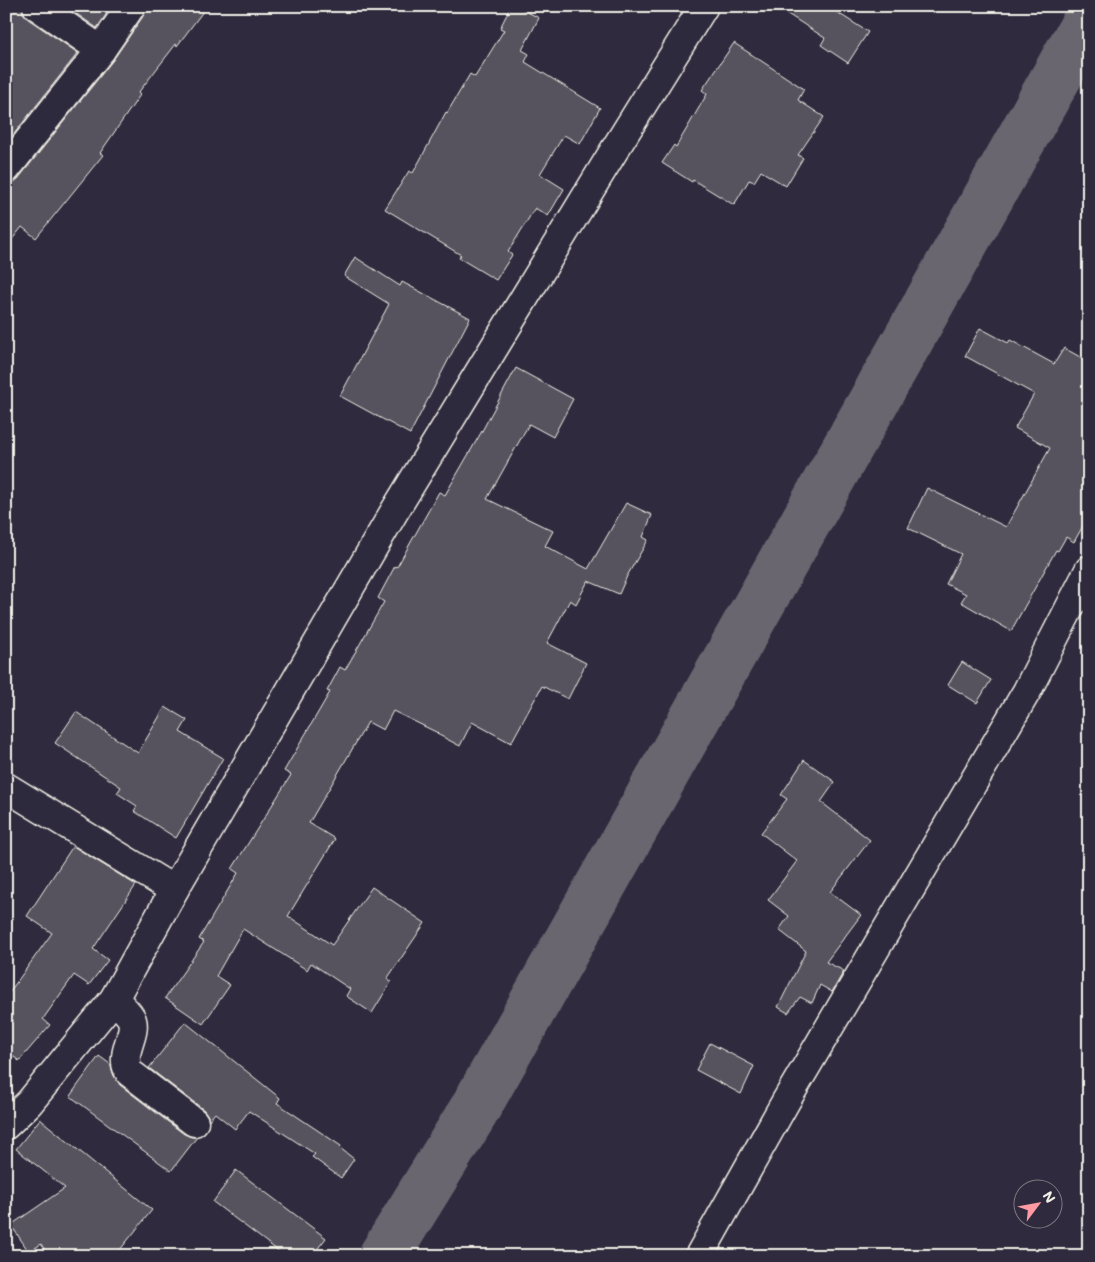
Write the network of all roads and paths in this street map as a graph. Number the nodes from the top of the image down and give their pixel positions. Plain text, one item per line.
1 (36, 6) edge
2 (131, 6) edge
3 (704, 6) edge
4 (101, 50) junction
5 (6, 169) edge
6 (1089, 570) edge
7 (6, 788) edge
8 (174, 890) junction
9 (114, 999) junction
10 (194, 1122) dead end
11 (6, 1124) edge
12 (699, 1256) edge

1 - 4 main road
2 - 4 main road
3 - 8 main road
4 - 5 main road
6 - 12 main road
7 - 8 main road
8 - 9 main road
9 - 10 main road
9 - 11 main road

